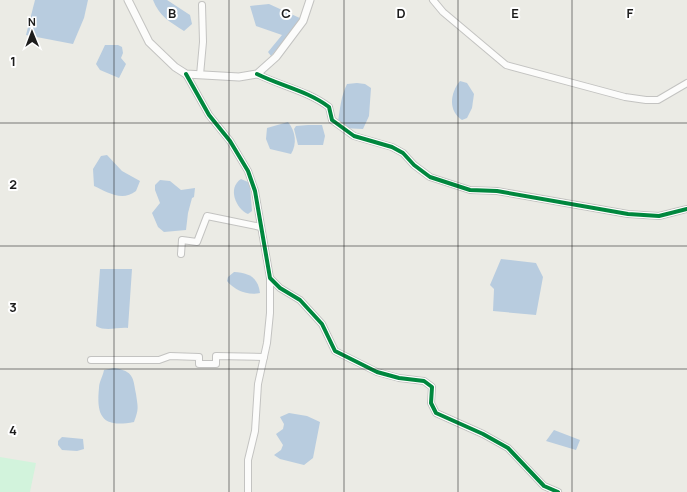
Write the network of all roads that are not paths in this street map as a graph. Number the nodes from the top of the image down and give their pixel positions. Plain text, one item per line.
1 (128, 0) edge
2 (310, 0) edge
3 (433, 0) edge
4 (202, 5) dead end
5 (186, 74) junction
6 (257, 74) junction
7 (200, 75) junction
8 (687, 83) edge
9 (687, 209) edge
10 (261, 227) junction
11 (181, 254) dead end
12 (270, 278) junction
13 (264, 357) junction
14 (91, 360) dead end
15 (248, 492) edge
16 (558, 492) edge

1 - 5 street
2 - 6 street
3 - 8 street
4 - 7 street
5 - 7 street
5 - 10 street
6 - 7 street
6 - 9 street
10 - 11 street
10 - 12 street
12 - 13 street
12 - 16 street
13 - 14 street
13 - 15 street

